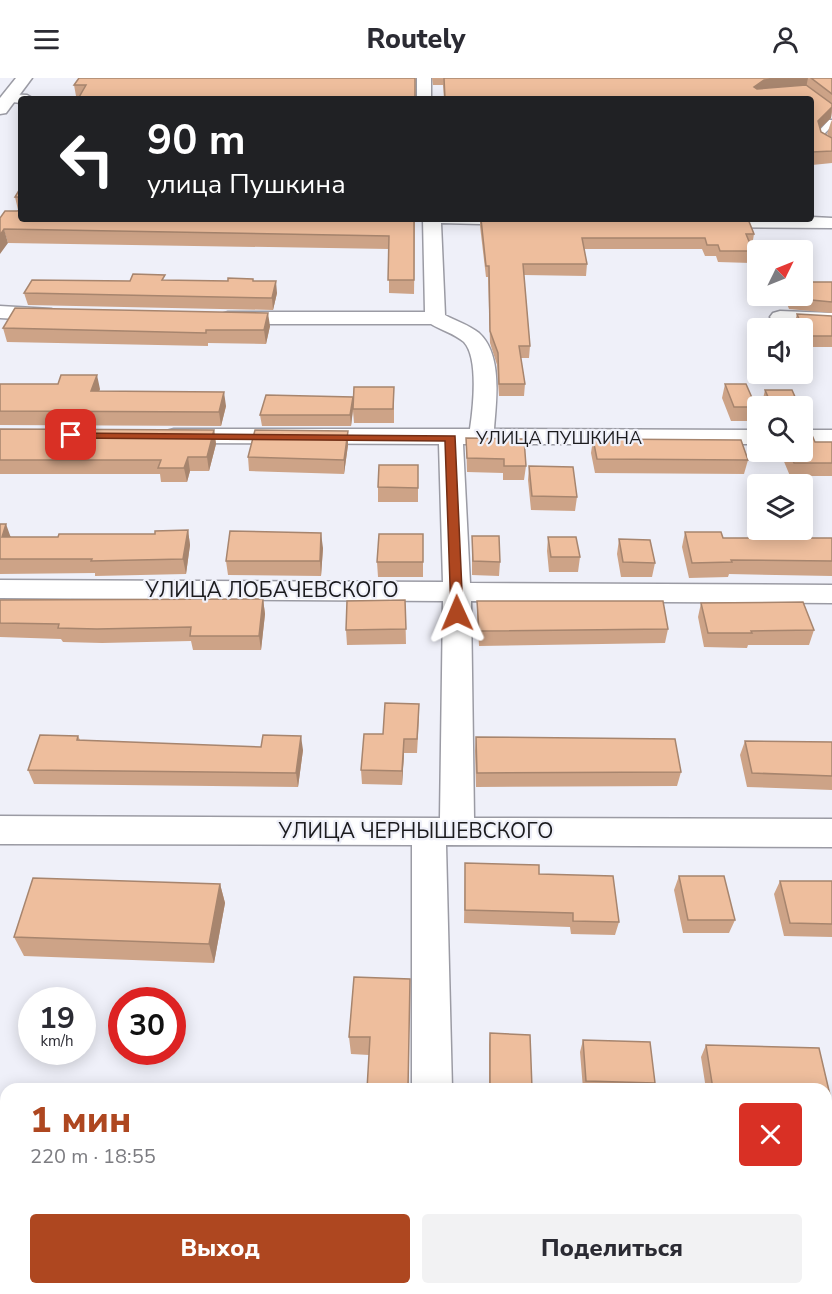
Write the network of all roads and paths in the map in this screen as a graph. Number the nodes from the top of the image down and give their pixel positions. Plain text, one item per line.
1 (24, 78) edge
2 (424, 78) edge
3 (424, 96) edge
4 (4, 103) edge
5 (832, 122) edge
6 (832, 148) edge
7 (432, 222) edge
8 (692, 222) edge
9 (832, 223) edge
10 (0, 312) edge
11 (69, 316) edge
12 (780, 317) dead end
13 (205, 318) edge
14 (435, 318) junction
15 (832, 319) edge
16 (154, 435) edge
17 (747, 437) edge
18 (813, 437) edge
19 (832, 437) edge
20 (451, 438) junction
21 (482, 438) junction
22 (0, 589) edge
23 (457, 591) junction
24 (832, 594) edge
25 (0, 830) edge
26 (443, 831) junction
27 (832, 832) edge
28 (432, 1083) edge

1 - 4 main road
2 - 3 street
5 - 6 lane
7 - 14 street
8 - 9 street
10 - 11 street
12 - 15 street
13 - 14 street
14 - 21 street
16 - 20 street, УЛИЦА ПУШКИНА
17 - 21 street, УЛИЦА ПУШКИНА
18 - 19 street
20 - 21 street, УЛИЦА ПУШКИНА
20 - 23 street
22 - 23 street, УЛИЦА ЛОБАЧЕВСКОГО
23 - 24 street, УЛИЦА ЛОБАЧЕВСКОГО
23 - 26 street
25 - 26 street, УЛИЦА ЧЕРНЫШЕВСКОГО
26 - 27 street, УЛИЦА ЧЕРНЫШЕВСКОГО
26 - 28 street

